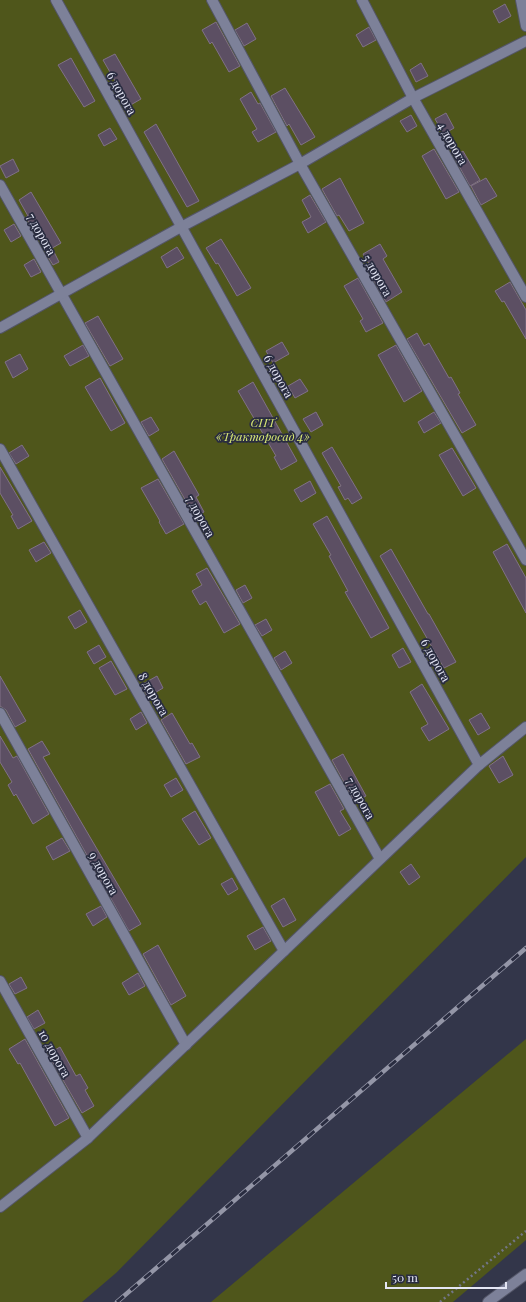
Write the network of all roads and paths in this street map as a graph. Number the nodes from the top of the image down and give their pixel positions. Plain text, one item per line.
1 (56, 0) edge
2 (212, 0) edge
3 (362, 0) edge
4 (521, 0) edge
5 (526, 26) edge
6 (526, 41) edge
7 (413, 98) junction
8 (300, 164) junction
9 (0, 185) edge
10 (181, 227) junction
11 (61, 293) junction
12 (526, 297) edge
13 (0, 328) edge
14 (0, 449) edge
15 (526, 560) edge
16 (0, 713) edge
17 (526, 727) edge
18 (479, 765) junction
19 (380, 859) junction
20 (284, 951) junction
21 (0, 981) edge
22 (186, 1045) junction
23 (88, 1138) junction
24 (0, 1207) edge
25 (526, 1231) edge
26 (526, 1274) edge
27 (440, 1302) edge
28 (488, 1302) edge

1 - 10 street, 6 дорога
2 - 8 street, 5 дорога
3 - 7 street, 4 дорога
4 - 5 street
6 - 7 street
7 - 8 street
7 - 12 street, 4 дорога
8 - 10 street
8 - 15 street, 5 дорога
9 - 11 street, 7 дорога
10 - 11 street
10 - 18 street, 6 дорога
11 - 13 street
11 - 19 street, 7 дорога
14 - 20 street, 8 дорога
16 - 22 street, 9 дорога
17 - 18 street
18 - 19 street
19 - 20 street
20 - 22 street
21 - 23 street, 10 дорога
22 - 23 street
23 - 24 street
25 - 27 path
26 - 28 street

